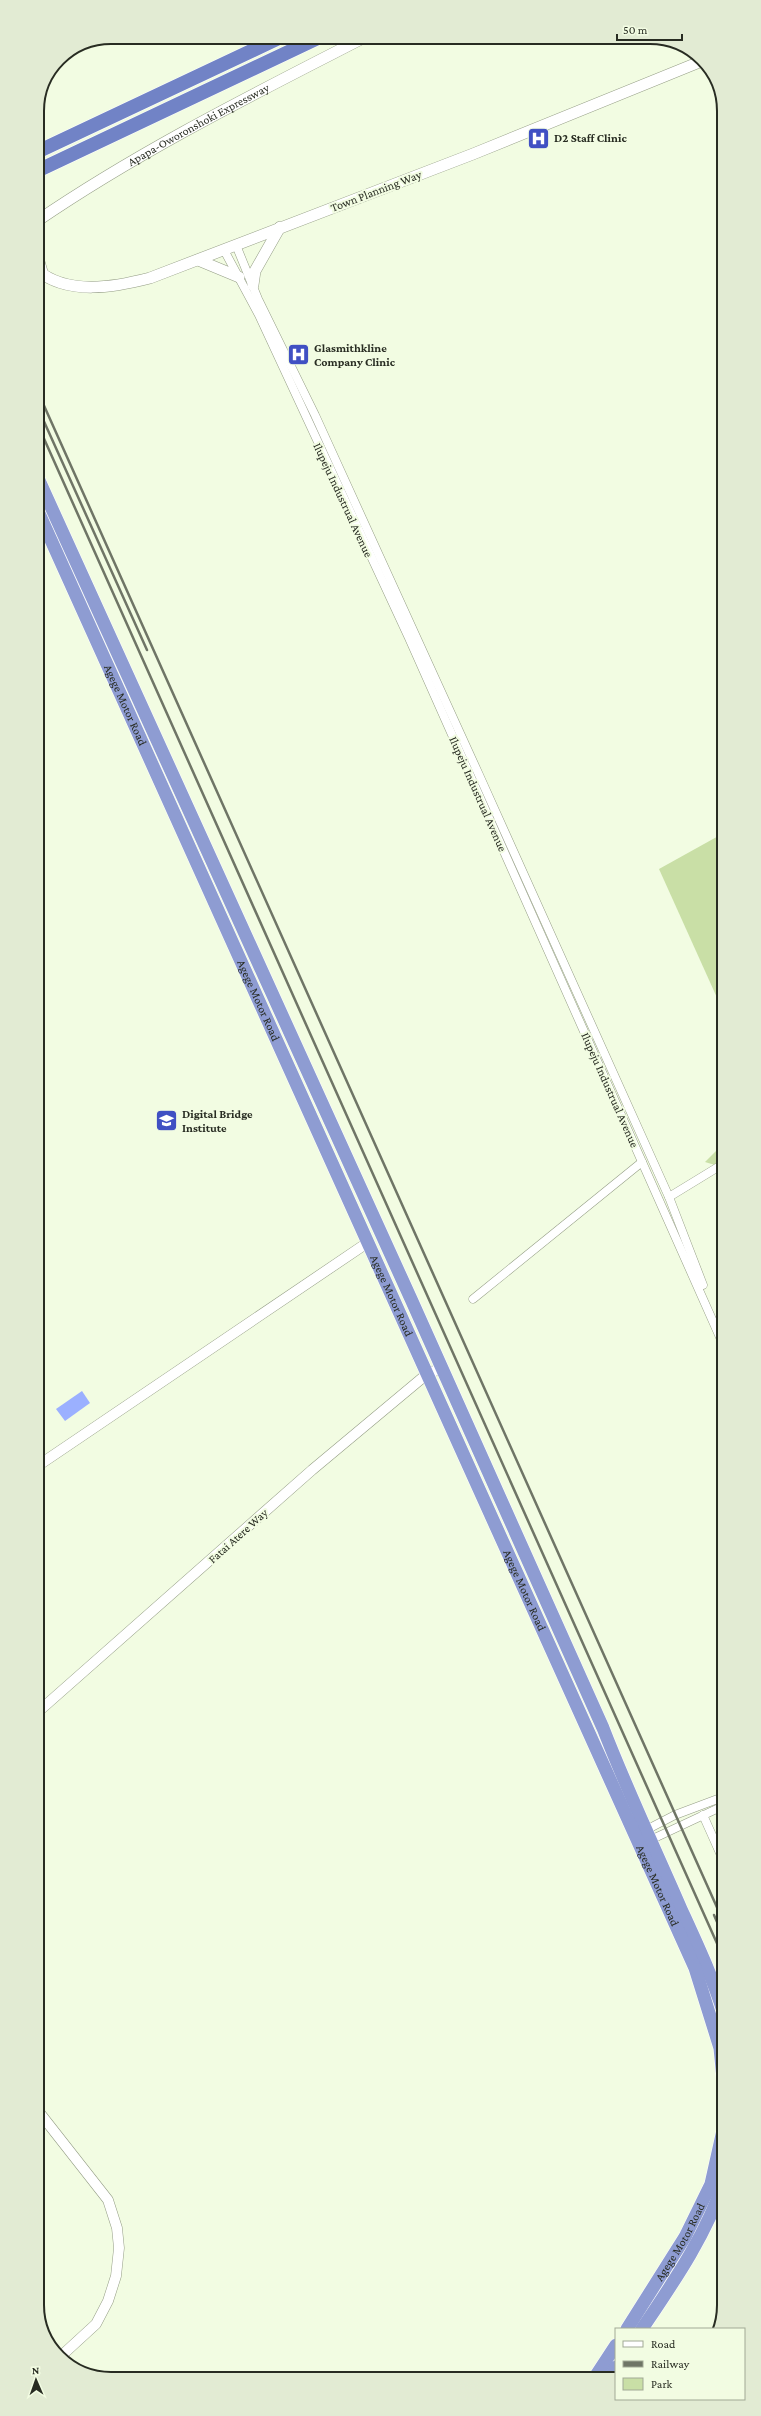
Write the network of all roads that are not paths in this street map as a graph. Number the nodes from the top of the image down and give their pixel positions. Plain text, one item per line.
1 (266, 44) edge
2 (305, 44) edge
3 (351, 44) edge
4 (696, 63) edge
5 (44, 149) edge
6 (44, 168) edge
7 (44, 216) edge
8 (280, 227) junction
9 (236, 245) junction
10 (224, 250) junction
11 (198, 260) junction
12 (44, 275) edge
13 (239, 277) junction
14 (253, 285) junction
15 (44, 491) edge
16 (54, 513) junction
17 (44, 514) edge
18 (44, 523) edge
19 (642, 1162) junction
20 (717, 1170) edge
21 (669, 1197) junction
22 (367, 1243) junction
23 (472, 1299) dead end
24 (717, 1317) edge
25 (717, 1331) edge
26 (442, 1368) junction
27 (427, 1374) junction
28 (44, 1461) edge
29 (44, 1707) edge
30 (717, 1799) edge
31 (717, 1809) edge
32 (703, 1815) junction
33 (649, 1834) junction
34 (637, 1841) junction
35 (717, 1846) edge
36 (717, 1995) edge
37 (717, 2038) edge
38 (44, 2118) edge
39 (717, 2157) edge
40 (717, 2200) edge
41 (628, 2328) edge
42 (643, 2328) edge
43 (615, 2347) edge
44 (65, 2353) edge
45 (598, 2372) edge

1 - 5 highway
2 - 6 highway, Apapa-Oworonshoki Expressway
3 - 7 main road, Apapa-Oworonshoki Expressway
4 - 8 main road, Town Planning Way
8 - 9 main road, Town Planning Way
8 - 14 main road
9 - 10 main road, Town Planning Way
9 - 14 street, Ilupeju Industrual Avenue
10 - 11 main road, Town Planning Way
10 - 13 street, Ilupeju Industrual Avenue
11 - 12 main road, Town Planning Way
11 - 13 main road
13 - 19 street, Ilupeju Industrual Avenue
14 - 21 street, Ilupeju Industrual Avenue
15 - 16 highway, Agege Motor Road
16 - 17 highway
16 - 26 highway, Agege Motor Road
18 - 22 highway, Agege Motor Road
19 - 23 street
19 - 25 street, Ilupeju Industrual Avenue
20 - 21 street
21 - 24 street, Ilupeju Industrual Avenue
22 - 27 highway, Agege Motor Road
22 - 28 street
26 - 27 street, Fatai Atere Way
26 - 33 highway, Agege Motor Road
27 - 29 street, Fatai Atere Way
27 - 34 highway, Agege Motor Road
30 - 33 street
31 - 32 street
32 - 33 street
32 - 35 street
33 - 34 street
33 - 36 highway, Agege Motor Road
34 - 37 highway, Agege Motor Road
38 - 44 street
39 - 41 highway, Agege Motor Road
40 - 42 highway, Agege Motor Road
43 - 45 highway

